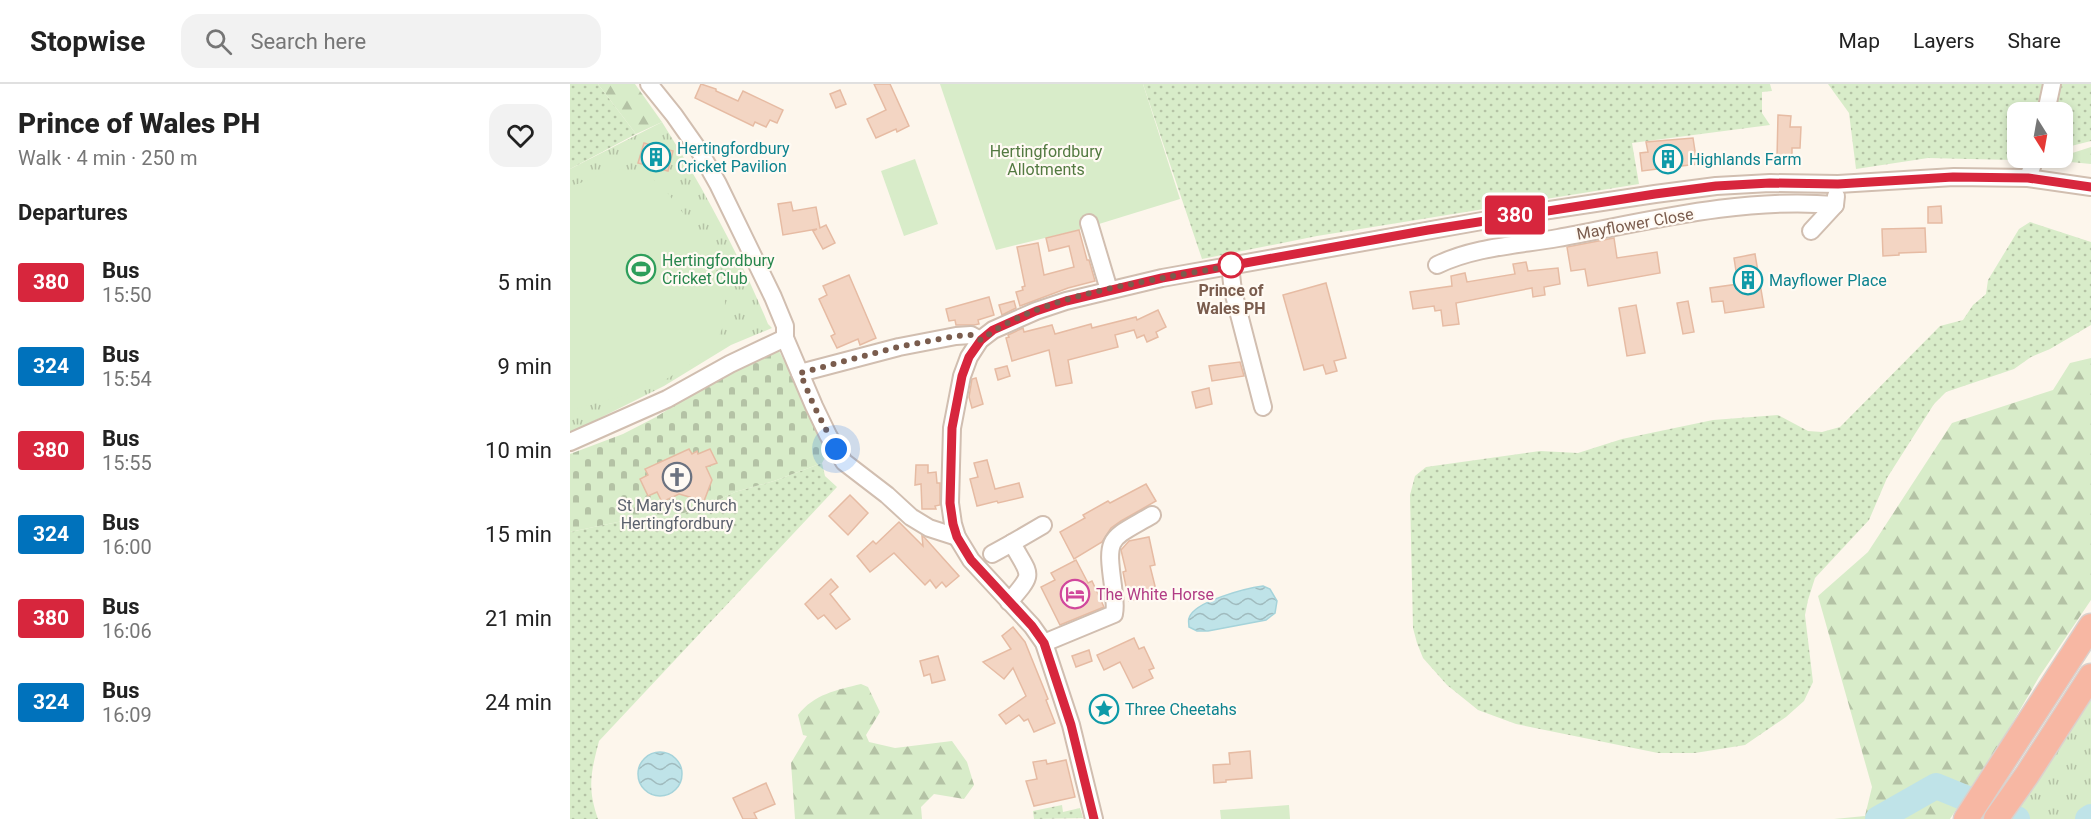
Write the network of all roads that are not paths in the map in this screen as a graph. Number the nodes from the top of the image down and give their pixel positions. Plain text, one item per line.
1 (649, 84) edge
2 (2052, 84) edge
3 (2048, 102) edge
4 (2032, 168) edge
5 (2028, 178) junction
6 (1838, 184) junction
7 (2091, 187) edge
8 (1835, 205) junction
9 (1089, 224) dead end
10 (1811, 231) dead end
11 (1437, 265) dead end
12 (1230, 266) junction
13 (1109, 290) junction
14 (785, 338) junction
15 (981, 340) junction
16 (800, 373) junction
17 (1263, 407) dead end
18 (570, 442) edge
19 (1152, 516) dead end
20 (1043, 525) dead end
21 (957, 537) junction
22 (1012, 543) junction
23 (992, 554) dead end
24 (1009, 602) junction
25 (2091, 626) edge
26 (1044, 643) junction
27 (2091, 676) edge
28 (1094, 819) edge
29 (1966, 819) edge
30 (1996, 819) edge

1 - 14 street
2 - 3 street
4 - 5 street
5 - 6 street
5 - 7 street
6 - 8 street
6 - 12 street
8 - 10 street
8 - 11 street, Mayflower Close
9 - 13 street
12 - 13 street
12 - 17 street
13 - 15 street
14 - 16 street
14 - 18 street
15 - 16 street
15 - 21 street
16 - 21 street
19 - 26 street
20 - 22 street
21 - 24 street
22 - 23 street
22 - 24 street
24 - 26 street
25 - 29 highway
26 - 28 street
27 - 30 highway

